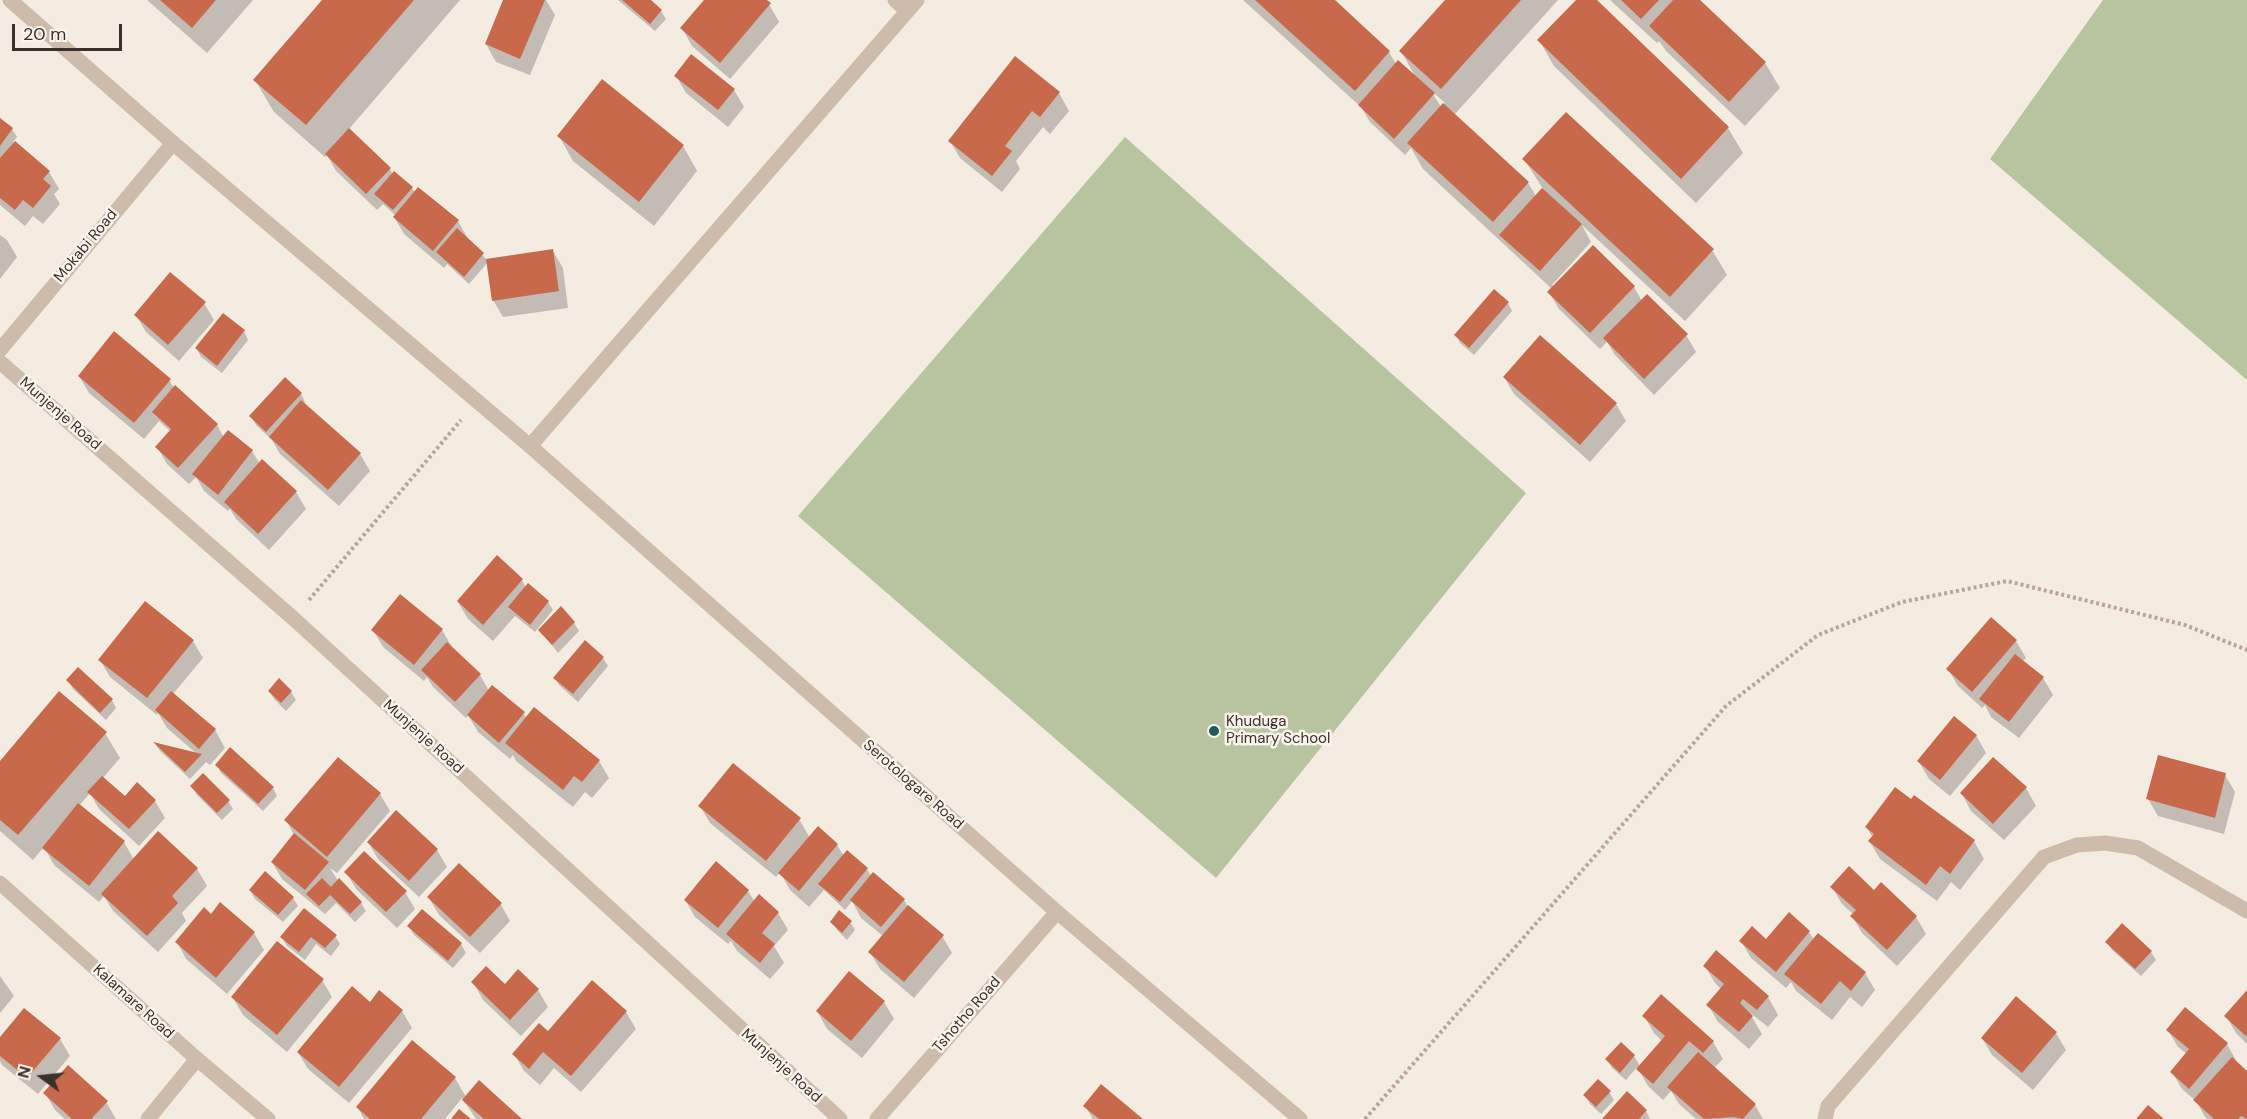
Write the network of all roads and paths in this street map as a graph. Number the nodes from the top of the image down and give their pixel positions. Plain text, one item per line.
1 (10, 0) edge
2 (895, 0) edge
3 (912, 5) edge
4 (172, 142) junction
5 (0, 350) edge
6 (0, 362) edge
7 (477, 401) junction
8 (530, 446) junction
9 (294, 619) junction
10 (2247, 650) edge
11 (0, 883) edge
12 (2247, 911) edge
13 (1057, 912) junction
14 (197, 1059) junction
15 (148, 1119) edge
16 (268, 1119) edge
17 (840, 1119) edge
18 (877, 1119) edge
19 (1300, 1119) edge
20 (1365, 1119) edge
21 (1826, 1119) edge

1 - 4 street, Serotologare Road
2 - 3 street
3 - 8 street
4 - 5 street, Mokabi Road
4 - 7 street, Serotologare Road
6 - 9 street, Munjenje Road
7 - 8 street, Serotologare Road
7 - 9 path
8 - 13 street, Serotologare Road
9 - 17 street, Munjenje Road
10 - 20 path
11 - 14 street, Kalamare Road
12 - 21 street
13 - 18 street, Tshotho Road
13 - 19 street, Serotologare Road
14 - 15 street
14 - 16 street, Kalamare Road

